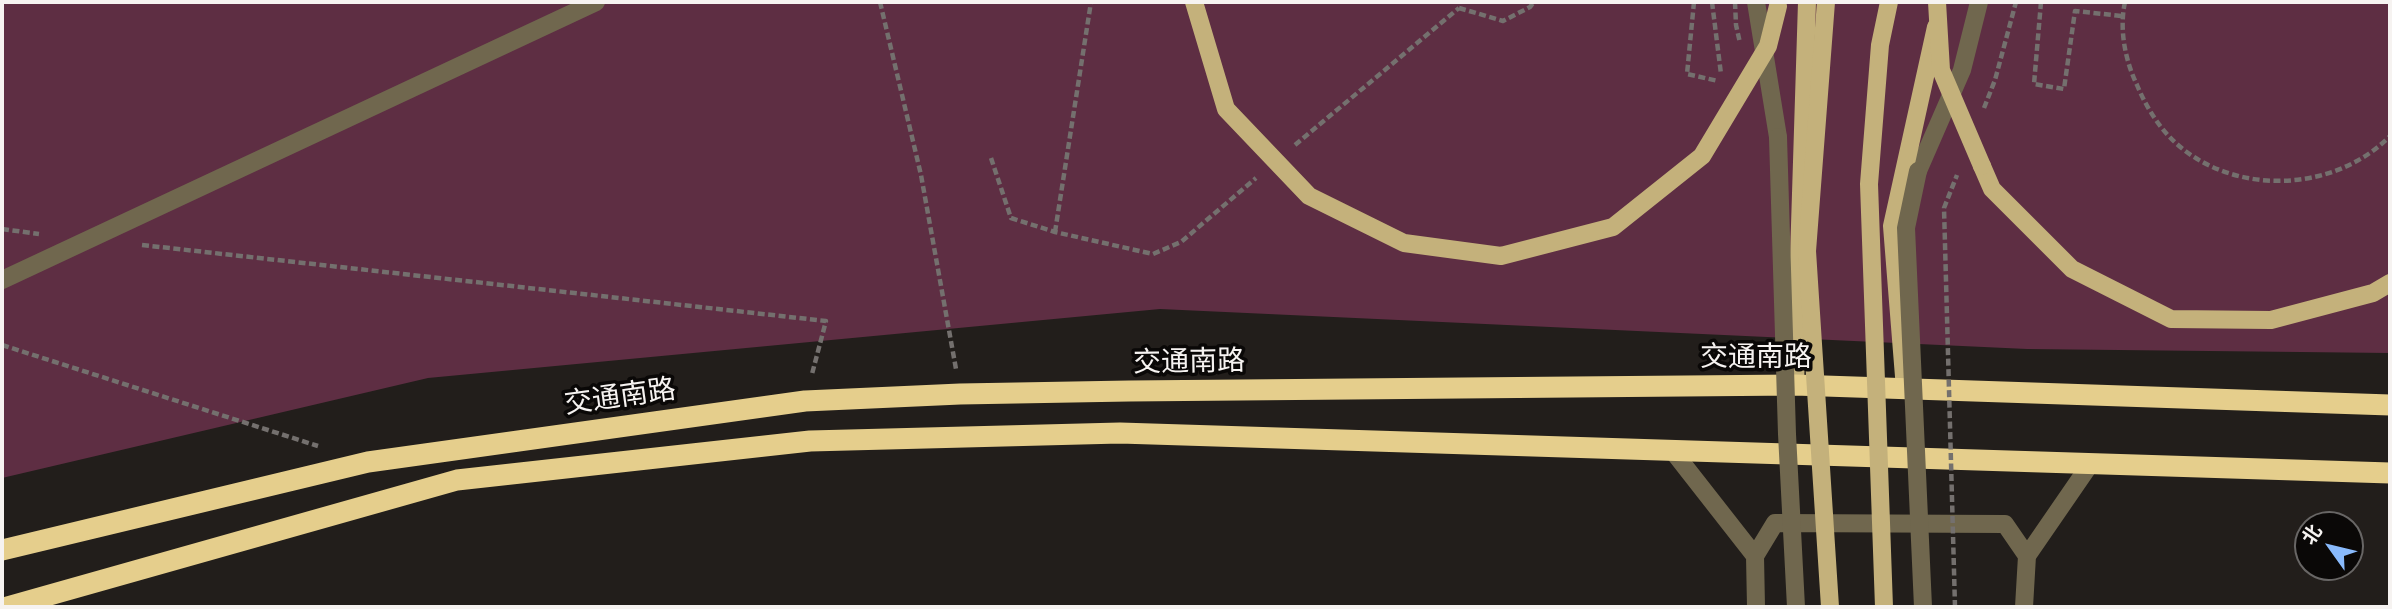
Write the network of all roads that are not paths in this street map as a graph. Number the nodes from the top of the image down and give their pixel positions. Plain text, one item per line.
1 (596, 2) edge
2 (1194, 2) edge
3 (1756, 2) edge
4 (1780, 2) edge
5 (1807, 2) edge
6 (1826, 2) edge
7 (1889, 2) edge
8 (1937, 2) edge
9 (1943, 2) edge
10 (1979, 3) edge
11 (2, 279) edge
12 (2390, 283) edge
13 (1795, 385) junction
14 (1905, 389) junction
15 (2390, 405) edge
16 (1672, 450) junction
17 (2091, 463) junction
18 (2390, 473) edge
19 (2, 550) edge
20 (1755, 556) junction
21 (2027, 556) junction
22 (7, 607) edge
23 (1756, 607) edge
24 (1796, 607) edge
25 (1830, 607) edge
26 (1884, 607) edge
27 (1923, 607) edge
28 (2024, 607) edge

1 - 11 street
2 - 4 main road, bridge
3 - 24 street, bridge
5 - 13 main road
6 - 25 main road, bridge
7 - 26 main road, bridge
8 - 12 main road, bridge
9 - 14 main road
10 - 27 street, bridge
13 - 14 highway, 交通南路
13 - 19 highway, 交通南路
14 - 15 highway, 交通南路
16 - 17 highway
16 - 20 street
16 - 22 highway
17 - 18 highway
17 - 21 street
20 - 21 street
20 - 23 street
21 - 28 street

